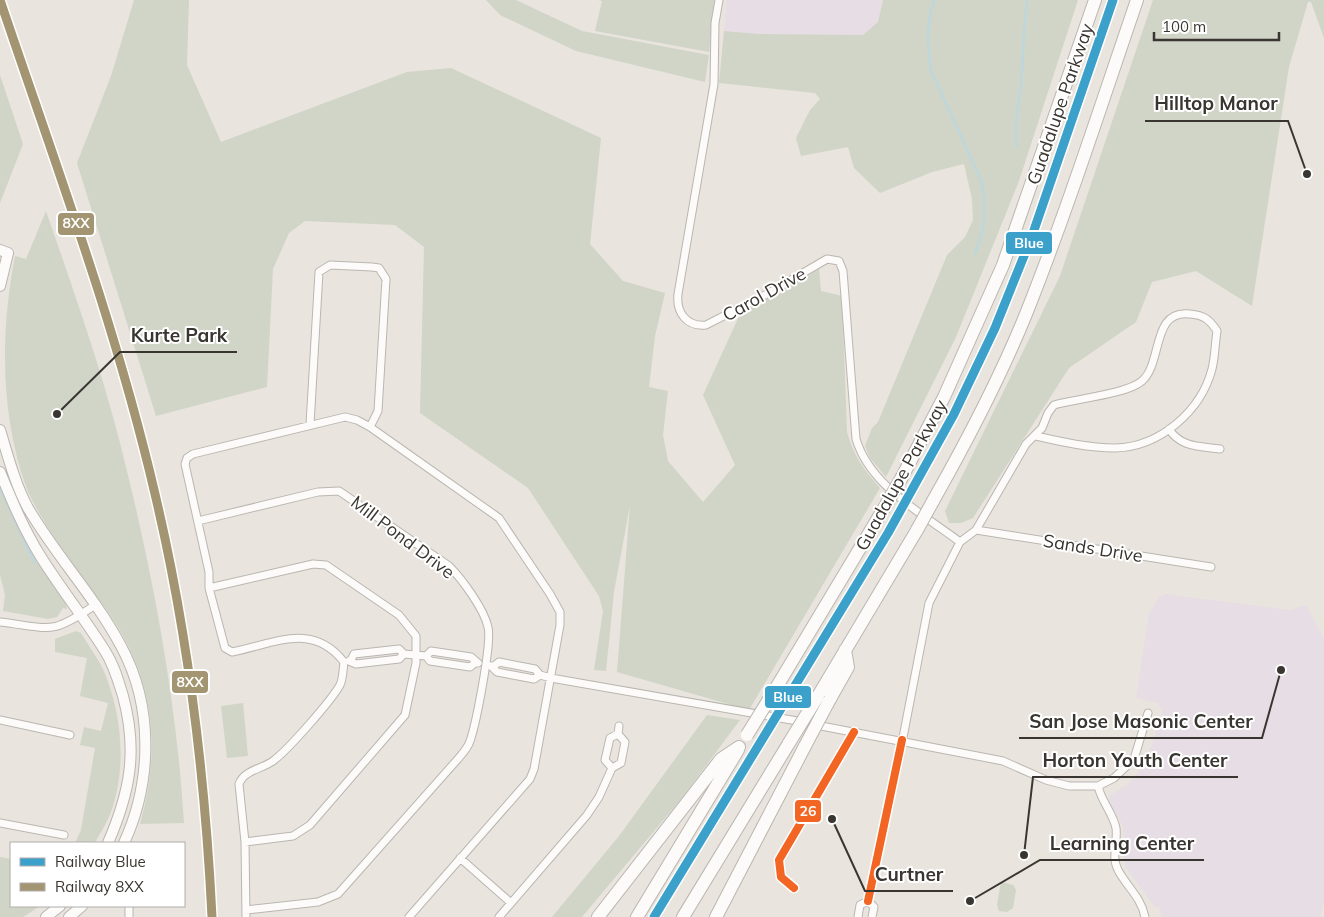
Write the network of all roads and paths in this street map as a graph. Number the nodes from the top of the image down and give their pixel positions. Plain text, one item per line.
1 (720, 0) edge
2 (1095, 0) edge
3 (1137, 0) edge
4 (0, 250) edge
5 (0, 286) edge
6 (310, 424) junction
7 (370, 427) junction
8 (1169, 429) junction
9 (0, 430) edge
10 (1036, 436) junction
11 (1220, 449) dead end
12 (0, 472) edge
13 (198, 522) junction
14 (976, 530) junction
15 (960, 542) junction
16 (1211, 567) dead end
17 (209, 588) junction
18 (95, 605) junction
19 (81, 615) junction
20 (0, 622) edge
21 (416, 655) junction
22 (348, 661) junction
23 (485, 664) junction
24 (551, 678) junction
25 (824, 697) junction
26 (1148, 713) dead end
27 (0, 720) edge
28 (70, 734) dead end
29 (902, 740) junction
30 (739, 748) junction
31 (612, 768) junction
32 (1098, 786) junction
33 (0, 823) edge
34 (64, 835) dead end
35 (108, 842) edge
36 (124, 842) edge
37 (244, 842) junction
38 (460, 858) junction
39 (868, 901) junction
40 (511, 903) junction
41 (59, 907) edge
42 (81, 907) edge
43 (246, 914) edge
44 (46, 917) edge
45 (69, 917) edge
46 (408, 917) edge
47 (498, 917) edge
48 (598, 917) edge
49 (637, 917) edge
50 (684, 917) edge
51 (716, 917) edge
52 (858, 917) edge
53 (872, 917) edge
54 (1145, 917) edge

1 - 15 street, Carol Drive
2 - 30 highway, Guadalupe Parkway, bridge
3 - 25 highway, bridge
4 - 5 street
6 - 7 street
6 - 7 street
6 - 13 street
7 - 24 street
8 - 10 street
8 - 10 street
8 - 11 street
9 - 18 street
10 - 14 street
12 - 19 street
13 - 17 street
13 - 23 street, Mill Pond Drive
14 - 15 street
14 - 16 street, Sands Drive
15 - 29 street
17 - 21 street
17 - 22 street
18 - 19 street
18 - 36 street
19 - 20 street
19 - 35 street
21 - 22 street
21 - 23 street
21 - 37 street
22 - 37 street, Mill Pond Drive
23 - 24 street
23 - 43 street, Mill Pond Drive
24 - 29 street
24 - 38 street
25 - 50 highway, bridge
25 - 51 highway, bridge
26 - 32 street
27 - 28 street
29 - 32 street
29 - 39 street
30 - 48 highway
30 - 49 highway, Guadalupe Parkway
31 - 31 street
31 - 40 street
32 - 54 street
33 - 34 street
37 - 43 street, Mill Pond Drive
38 - 40 street
38 - 46 street
39 - 52 street
39 - 53 street
40 - 47 street
41 - 44 street
42 - 45 street

